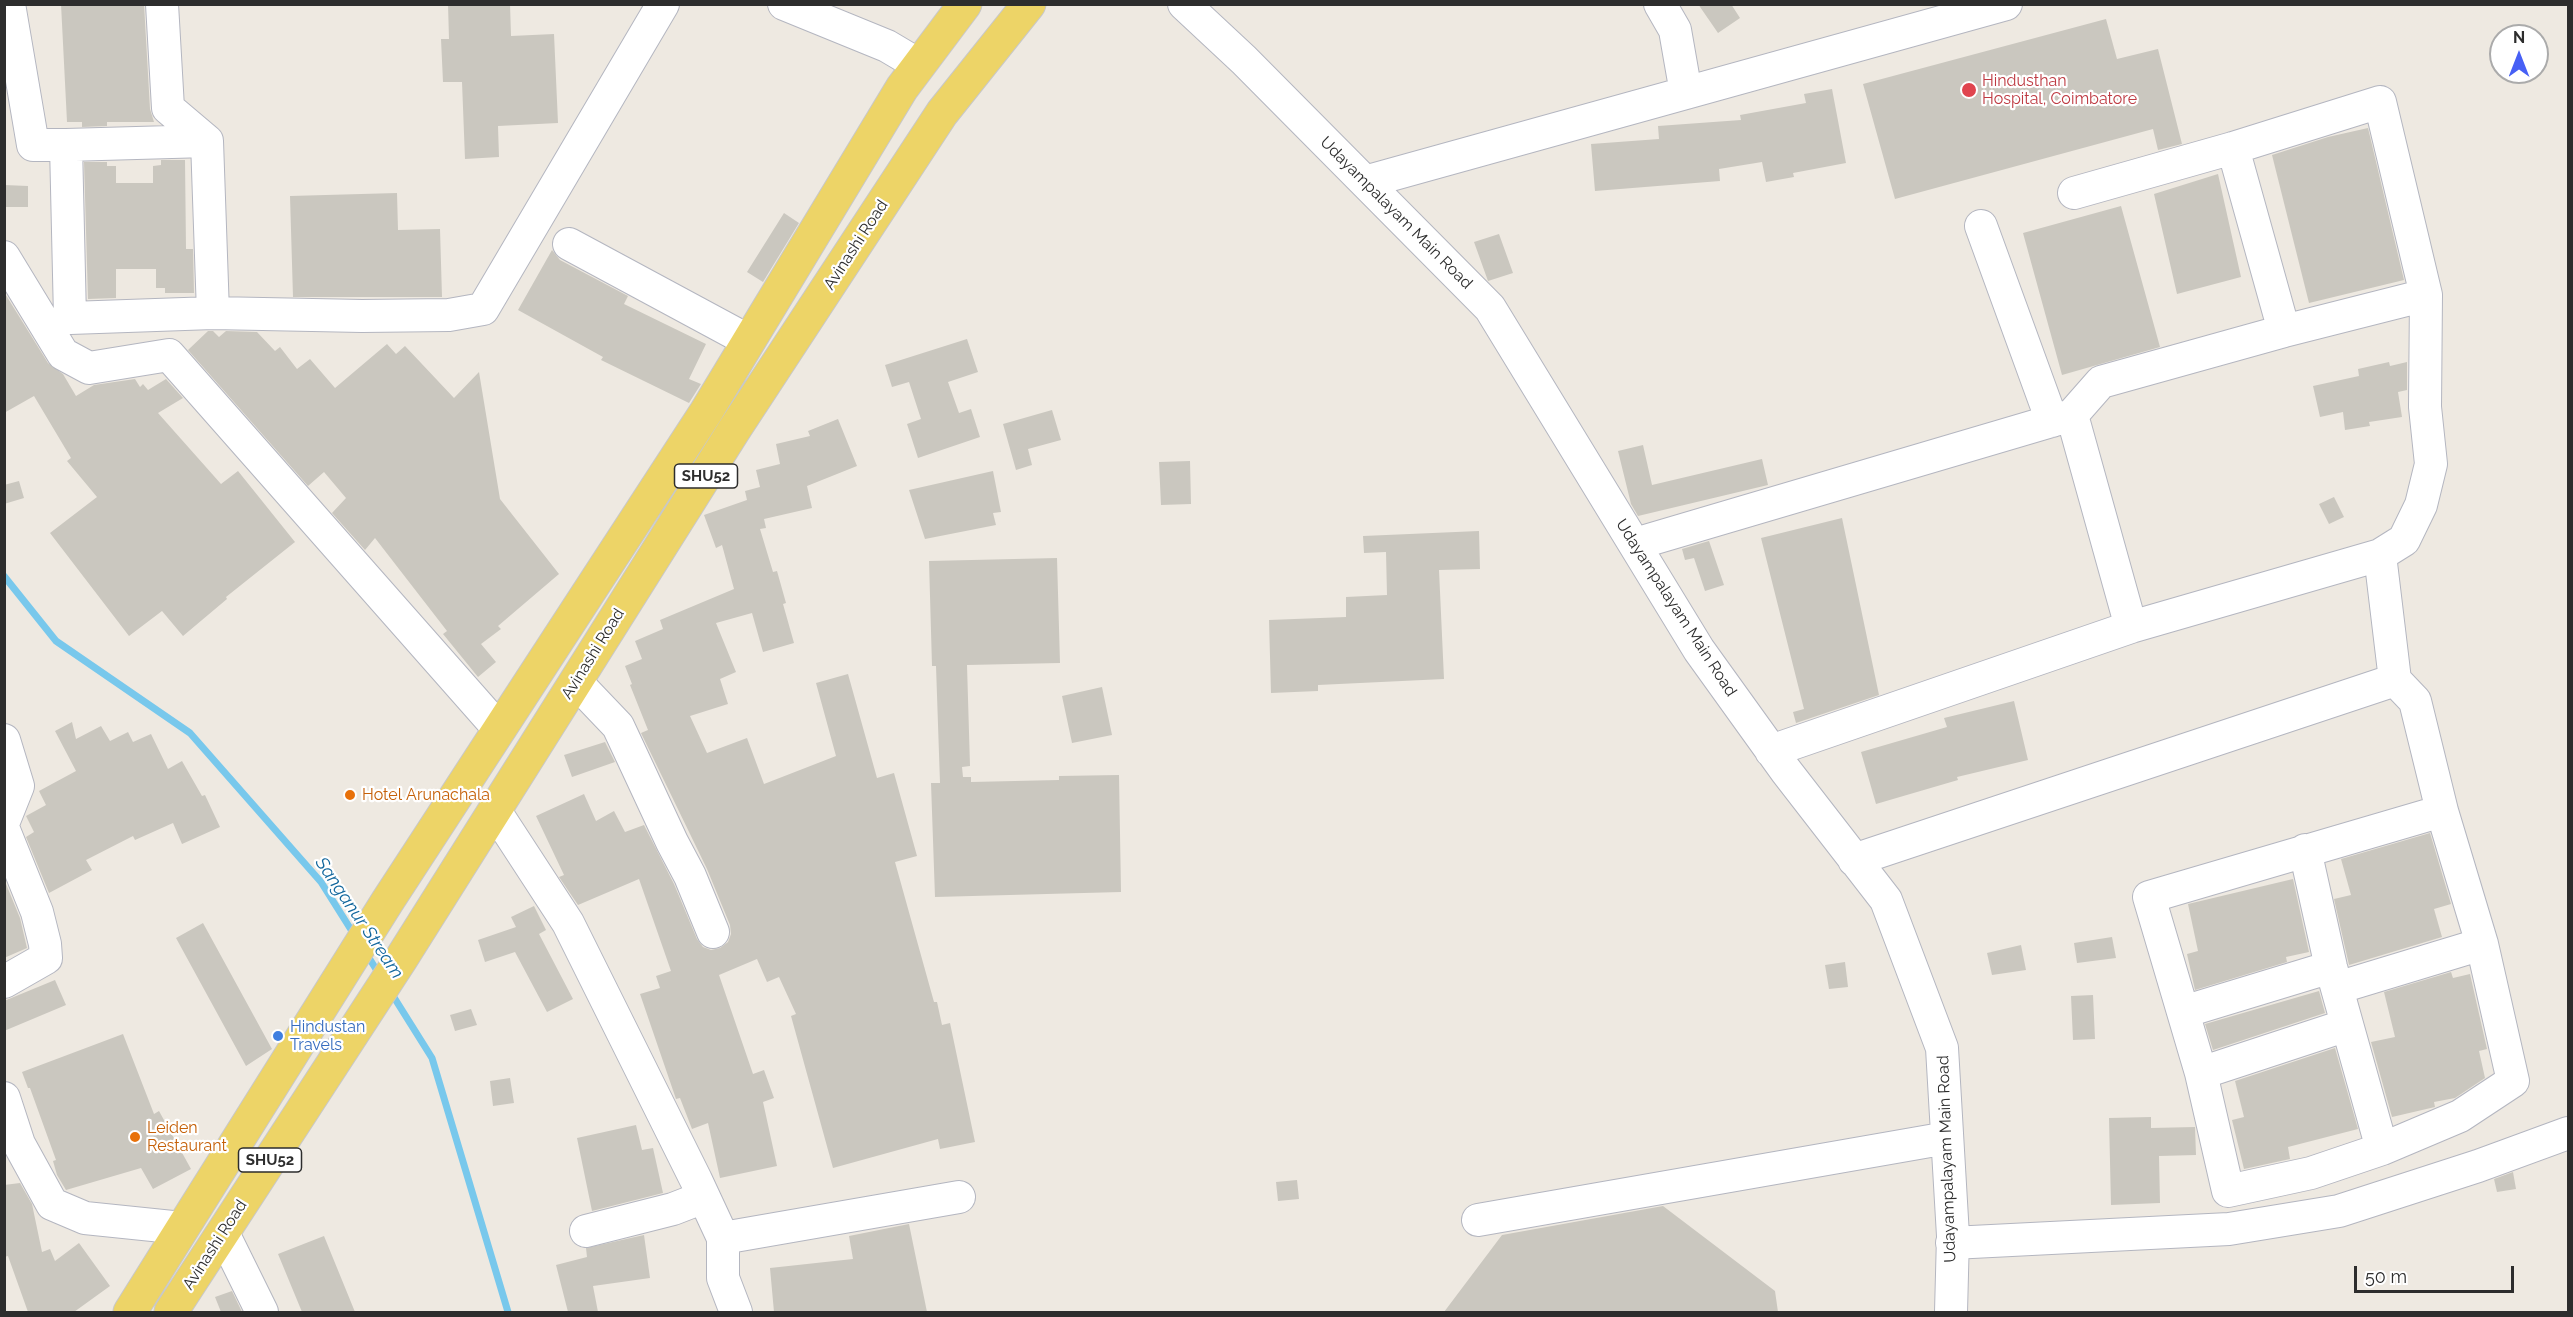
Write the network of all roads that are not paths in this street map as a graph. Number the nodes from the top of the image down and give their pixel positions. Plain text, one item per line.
1 (9, 4) edge
2 (162, 4) edge
3 (663, 4) edge
4 (784, 4) edge
5 (965, 4) edge
6 (1029, 4) edge
7 (1185, 4) edge
8 (1660, 4) edge
9 (2006, 4) edge
10 (919, 65) junction
11 (1686, 93) junction
12 (207, 141) junction
13 (66, 146) junction
14 (2233, 148) junction
15 (1365, 182) junction
16 (2074, 193) dead end
17 (1981, 226) dead end
18 (569, 244) dead end
19 (4, 257) edge
20 (2426, 295) junction
21 (213, 313) junction
22 (2284, 330) junction
23 (749, 341) junction
24 (2062, 418) junction
25 (1635, 544) junction
26 (2380, 555) junction
27 (2131, 627) junction
28 (2395, 680) junction
29 (576, 682) junction
30 (500, 729) junction
31 (4, 740) edge
32 (1771, 751) junction
33 (495, 811) junction
34 (2442, 811) junction
35 (4, 821) edge
36 (4, 830) edge
37 (2306, 850) junction
38 (1854, 860) junction
39 (713, 932) dead end
40 (2482, 944) junction
41 (2334, 977) junction
42 (4, 982) edge
43 (2182, 1012) junction
44 (2347, 1025) junction
45 (2201, 1073) junction
46 (4, 1098) edge
47 (2568, 1133) edge
48 (1947, 1138) junction
49 (2382, 1149) junction
50 (704, 1197) junction
51 (959, 1197) dead end
52 (1478, 1220) dead end
53 (183, 1228) junction
54 (586, 1231) dead end
55 (223, 1233) junction
56 (723, 1239) junction
57 (1952, 1243) junction
58 (140, 1308) edge
59 (171, 1312) edge
60 (262, 1312) edge
61 (736, 1312) edge
62 (1951, 1312) edge

1 - 13 street
2 - 12 street
3 - 21 street
4 - 10 street
5 - 10 main road, SHU52
6 - 29 main road, Avinashi Road / SHU52
7 - 15 street, Udayampalayam Main Road
8 - 11 street
9 - 11 street
10 - 23 main road, SHU52
11 - 15 street
12 - 13 street
12 - 21 street
13 - 21 street
14 - 16 street
14 - 20 street
14 - 22 street
15 - 25 street, Udayampalayam Main Road
17 - 24 street
18 - 23 street
19 - 30 street
20 - 22 street
20 - 26 street
22 - 24 street
23 - 30 main road, SHU52
24 - 25 street
24 - 27 street
25 - 32 street, Udayampalayam Main Road
26 - 27 street
26 - 28 street
27 - 32 street
28 - 34 street
28 - 38 street
29 - 33 main road, Avinashi Road / SHU52
29 - 39 street
30 - 53 main road, SHU52
31 - 35 street
32 - 38 street, Udayampalayam Main Road
33 - 50 street
33 - 55 main road, Avinashi Road / SHU52
34 - 37 street
34 - 40 street
36 - 42 street
37 - 41 street
37 - 43 street
38 - 48 street, Udayampalayam Main Road
40 - 41 street
40 - 49 street
41 - 43 street
41 - 44 street
43 - 45 street
44 - 45 street
44 - 49 street
45 - 49 street
46 - 53 street
47 - 57 street
48 - 52 street
48 - 57 street, Udayampalayam Main Road
50 - 54 street
50 - 56 street
51 - 56 street
53 - 58 main road, SHU52
55 - 59 main road, Avinashi Road / SHU52
55 - 60 street
56 - 61 street
57 - 62 street, Udayampalayam Main Road

